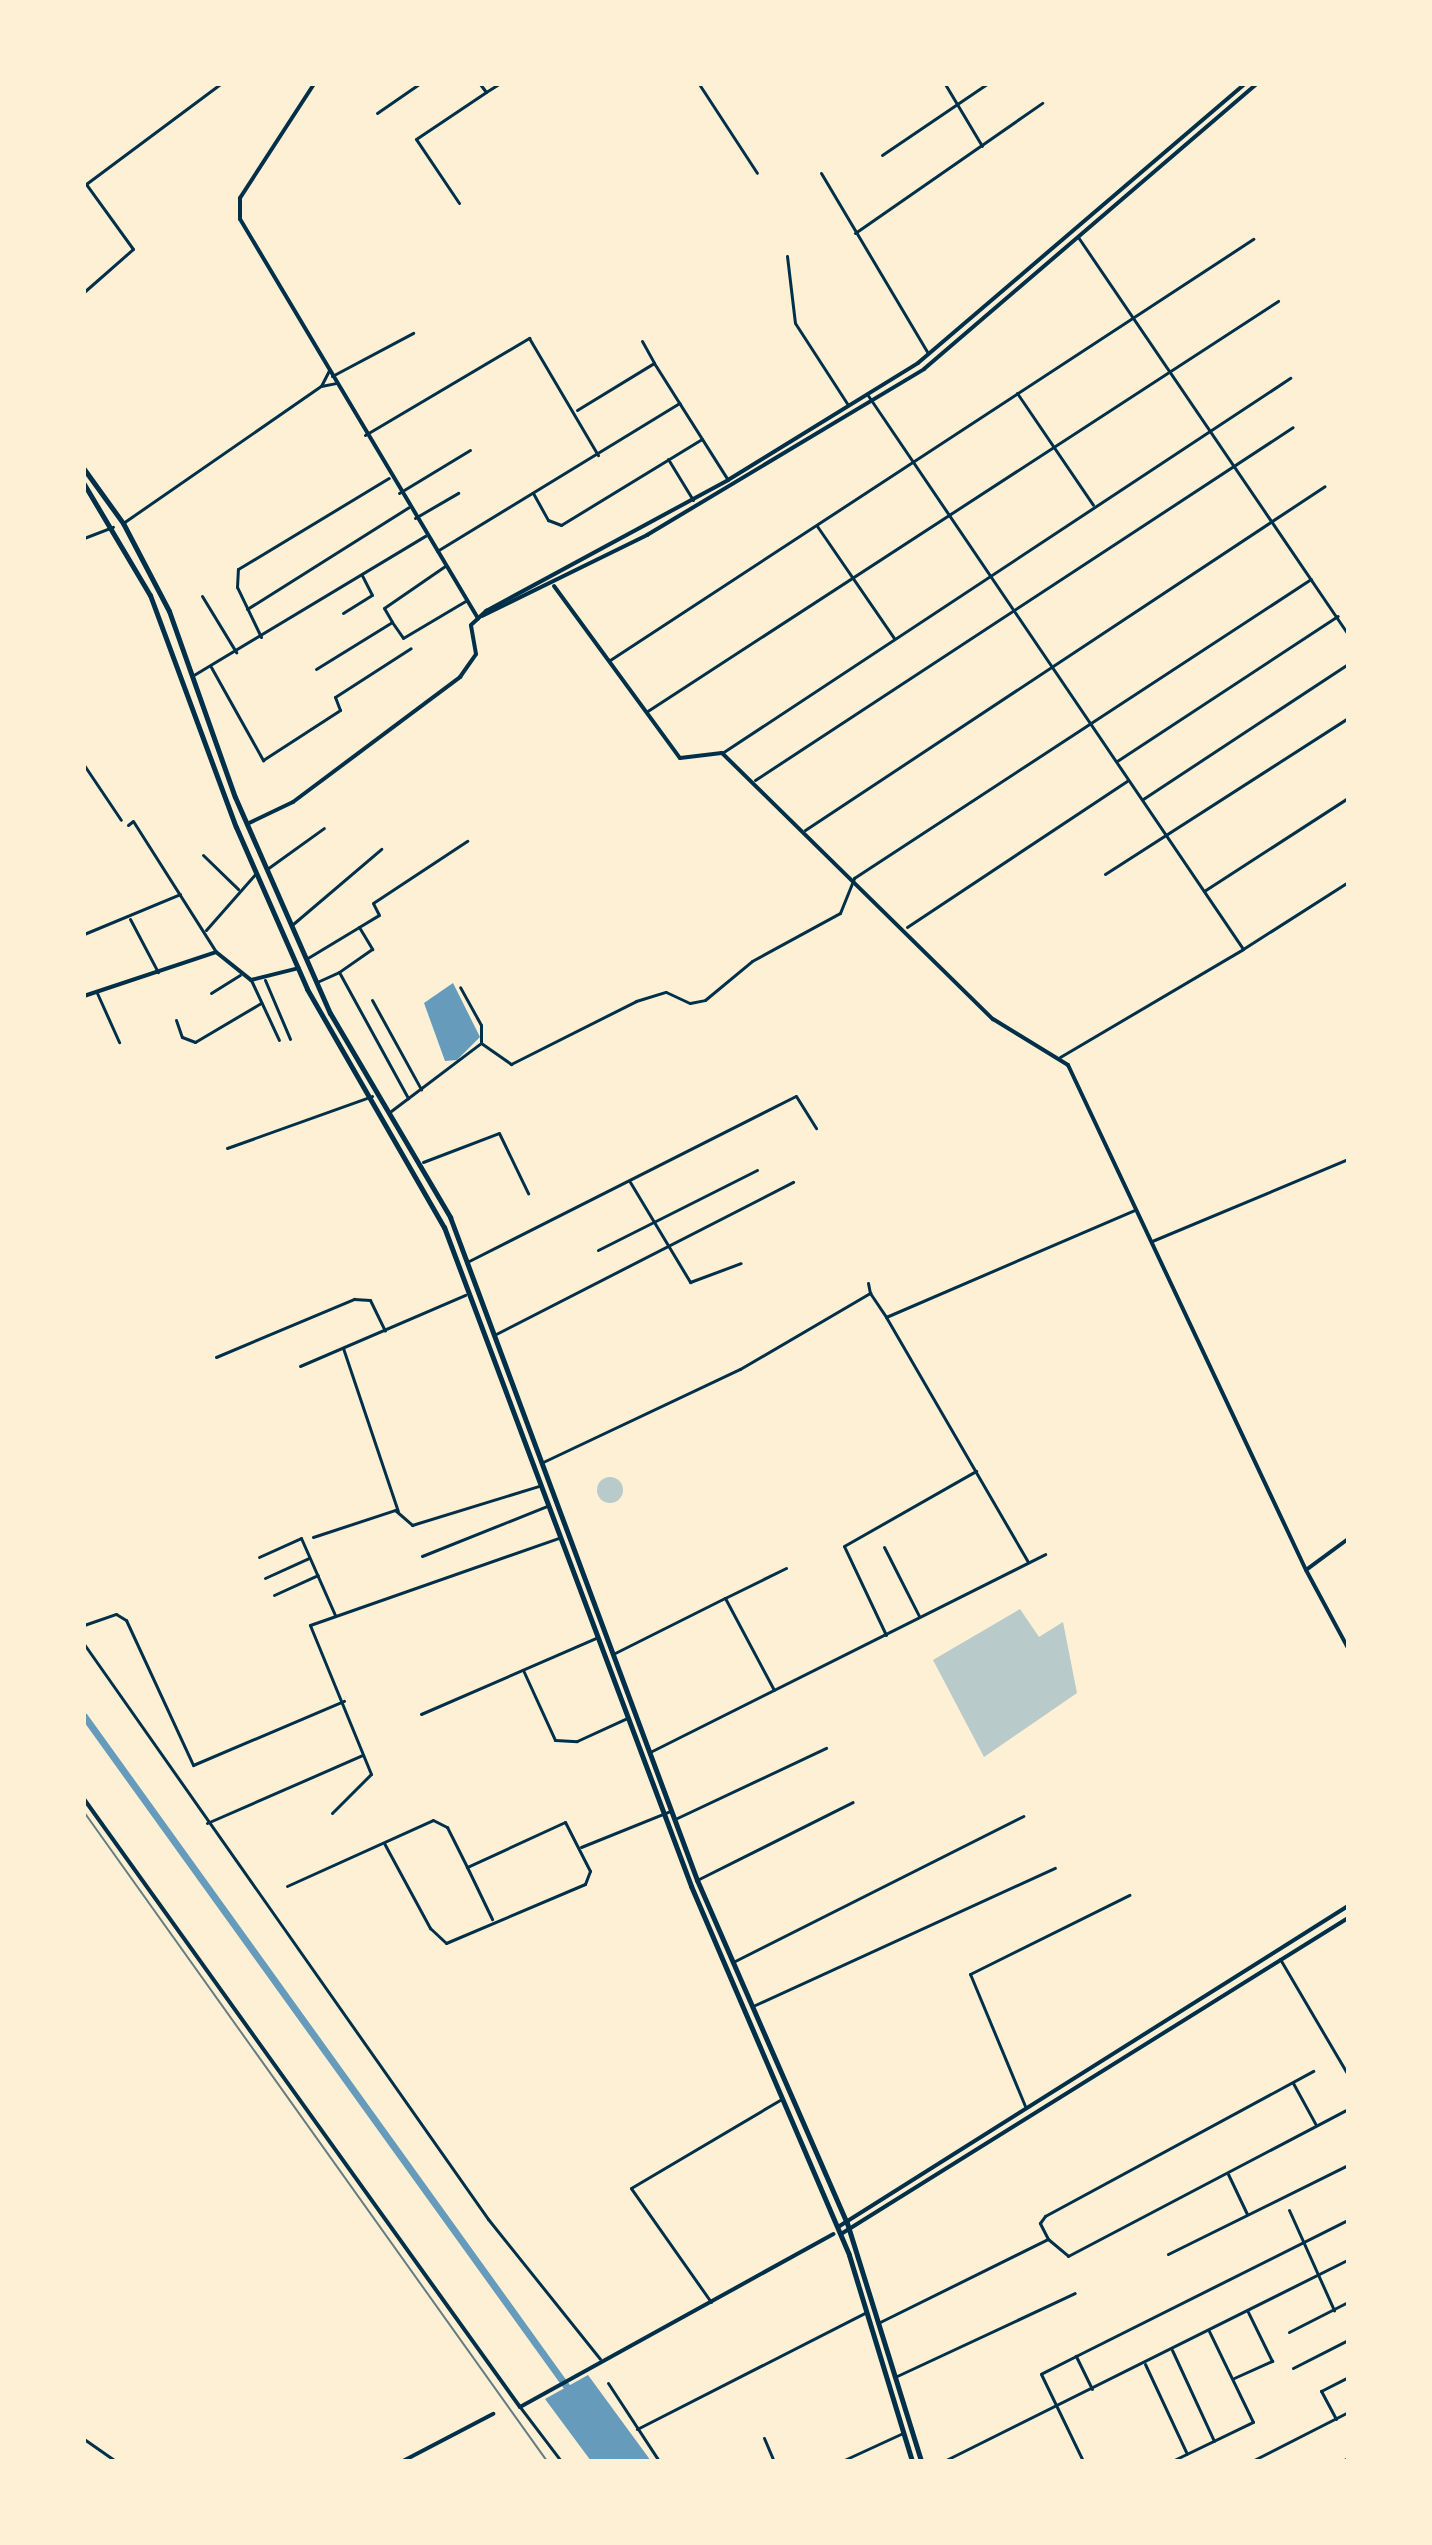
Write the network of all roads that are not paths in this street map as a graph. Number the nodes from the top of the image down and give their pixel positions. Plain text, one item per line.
1 (220, 84) edge
2 (314, 84) edge
3 (419, 84) edge
4 (480, 84) edge
5 (499, 84) edge
6 (699, 84) edge
7 (945, 84) edge
8 (987, 84) edge
9 (1245, 84) edge
10 (1257, 84) edge
11 (486, 92) junction
12 (1042, 103) dead end
13 (957, 104) junction
14 (377, 113) dead end
15 (983, 147) junction
16 (882, 155) dead end
17 (757, 173) dead end
18 (821, 173) dead end
19 (459, 203) dead end
20 (855, 233) junction
21 (1077, 236) junction
22 (1253, 239) dead end
23 (787, 256) dead end
24 (84, 292) edge
25 (1278, 301) dead end
26 (1136, 314) junction
27 (413, 333) dead end
28 (642, 341) dead end
29 (928, 353) junction
30 (654, 363) junction
31 (329, 370) junction
32 (1175, 370) junction
33 (332, 376) junction
34 (1290, 378) dead end
35 (336, 383) junction
36 (321, 386) junction
37 (1017, 393) junction
38 (867, 394) junction
39 (871, 401) junction
40 (679, 403) junction
41 (848, 405) junction
42 (577, 410) junction
43 (1293, 427) dead end
44 (1214, 430) junction
45 (365, 435) junction
46 (702, 439) junction
47 (1055, 447) junction
48 (470, 450) dead end
49 (598, 455) junction
50 (668, 459) junction
51 (912, 462) junction
52 (1236, 464) junction
53 (84, 469) edge
54 (389, 478) junction
55 (728, 480) junction
56 (84, 484) edge
57 (1325, 486) dead end
58 (399, 493) junction
59 (458, 493) dead end
60 (533, 493) junction
61 (693, 500) junction
62 (1093, 505) junction
63 (409, 507) junction
64 (949, 517) junction
65 (415, 518) junction
66 (1273, 520) junction
67 (123, 523) junction
68 (817, 526) junction
69 (113, 527) junction
70 (425, 536) junction
71 (84, 538) edge
72 (437, 551) junction
73 (445, 566) junction
74 (990, 574) junction
75 (362, 575) junction
76 (1311, 579) junction
77 (855, 583) junction
78 (554, 586) junction
79 (202, 596) dead end
80 (467, 600) junction
81 (1014, 608) junction
82 (247, 609) junction
83 (343, 613) dead end
84 (1338, 616) junction
85 (480, 617) junction
86 (392, 622) junction
87 (1348, 634) edge
88 (261, 637) junction
89 (894, 638) junction
90 (411, 648) dead end
91 (236, 652) junction
92 (610, 660) junction
93 (1348, 664) edge
94 (211, 667) junction
95 (1053, 667) junction
96 (316, 669) dead end
97 (191, 676) junction
98 (646, 712) junction
99 (1348, 718) edge
100 (1091, 724) junction
101 (722, 753) junction
102 (1117, 761) junction
103 (84, 765) edge
104 (755, 780) junction
105 (1127, 781) junction
106 (1348, 798) edge
107 (1143, 799) junction
108 (121, 820) dead end
109 (247, 824) junction
110 (128, 825) dead end
111 (236, 827) junction
112 (324, 828) dead end
113 (805, 830) junction
114 (1168, 836) junction
115 (467, 841) dead end
116 (381, 849) dead end
117 (203, 855) dead end
118 (267, 869) junction
119 (258, 872) junction
120 (1105, 874) dead end
121 (854, 878) junction
122 (1348, 882) edge
123 (238, 889) junction
124 (1204, 891) junction
125 (180, 894) junction
126 (130, 919) junction
127 (293, 924) junction
128 (359, 927) junction
129 (907, 927) junction
130 (206, 930) junction
131 (84, 934) edge
132 (1243, 949) junction
133 (216, 952) junction
134 (306, 959) junction
135 (299, 968) junction
136 (158, 972) junction
137 (339, 972) junction
138 (240, 975) junction
139 (251, 980) junction
140 (265, 980) junction
141 (316, 983) junction
142 (460, 987) dead end
143 (97, 993) junction
144 (211, 993) dead end
145 (84, 996) edge
146 (372, 1000) dead end
147 (261, 1003) junction
148 (176, 1020) dead end
149 (290, 1039) dead end
150 (279, 1040) dead end
151 (119, 1042) dead end
152 (481, 1043) junction
153 (1060, 1057) junction
154 (421, 1089) junction
155 (372, 1096) junction
156 (408, 1098) junction
157 (391, 1111) junction
158 (816, 1128) dead end
159 (227, 1148) dead end
160 (1348, 1159) edge
161 (423, 1162) junction
162 (757, 1170) dead end
163 (630, 1182) junction
164 (793, 1182) dead end
165 (528, 1193) dead end
166 (1136, 1210) junction
167 (653, 1223) junction
168 (1150, 1242) junction
169 (668, 1247) junction
170 (598, 1250) dead end
171 (466, 1263) junction
172 (741, 1263) dead end
173 (868, 1283) dead end
174 (870, 1293) junction
175 (465, 1295) junction
176 (886, 1317) junction
177 (385, 1331) junction
178 (492, 1336) junction
179 (343, 1348) junction
180 (216, 1357) dead end
181 (300, 1366) dead end
182 (540, 1463) junction
183 (977, 1471) junction
184 (540, 1485) junction
185 (547, 1506) junction
186 (398, 1511) junction
187 (313, 1537) dead end
188 (558, 1538) junction
189 (1348, 1539) edge
190 (884, 1547) dead end
191 (1045, 1554) dead end
192 (422, 1556) dead end
193 (259, 1557) dead end
194 (310, 1557) junction
195 (1028, 1562) junction
196 (786, 1568) dead end
197 (1306, 1570) junction
198 (318, 1575) junction
199 (265, 1578) dead end
200 (274, 1595) dead end
201 (725, 1598) junction
202 (335, 1615) junction
203 (919, 1616) junction
204 (84, 1625) edge
205 (886, 1635) junction
206 (596, 1638) junction
207 (84, 1644) edge
208 (1348, 1648) edge
209 (613, 1654) junction
210 (523, 1670) junction
211 (774, 1690) junction
212 (344, 1701) junction
213 (421, 1714) dead end
214 (627, 1718) junction
215 (826, 1748) dead end
216 (650, 1752) junction
217 (363, 1755) junction
218 (84, 1799) edge
219 (853, 1802) dead end
220 (672, 1811) junction
221 (332, 1813) dead end
222 (663, 1814) junction
223 (1023, 1816) dead end
224 (675, 1819) junction
225 (207, 1823) junction
226 (384, 1843) junction
227 (581, 1847) junction
228 (467, 1867) junction
229 (1055, 1868) dead end
230 (697, 1880) junction
231 (287, 1886) dead end
232 (1129, 1895) dead end
233 (1348, 1906) edge
234 (1337, 1913) junction
235 (492, 1919) junction
236 (1345, 1920) edge
237 (1280, 1959) junction
238 (733, 1962) junction
239 (751, 2006) junction
240 (1185, 2007) junction
241 (1190, 2015) junction
242 (1313, 2071) dead end
243 (1348, 2075) edge
244 (1293, 2083) junction
245 (781, 2099) junction
246 (1025, 2106) junction
247 (1348, 2109) edge
248 (1316, 2125) junction
249 (1348, 2165) edge
250 (1228, 2174) junction
251 (1289, 2210) dead end
252 (1248, 2215) junction
253 (1348, 2220) edge
254 (848, 2226) junction
255 (838, 2227) junction
256 (833, 2234) junction
257 (841, 2234) junction
258 (1048, 2239) junction
259 (1303, 2241) junction
260 (1168, 2254) dead end
261 (1348, 2260) edge
262 (1317, 2275) junction
263 (1075, 2293) dead end
264 (711, 2302) junction
265 (1348, 2302) edge
266 (1334, 2310) junction
267 (867, 2312) junction
268 (1248, 2312) junction
269 (880, 2322) junction
270 (1209, 2331) junction
271 (1289, 2332) dead end
272 (1348, 2340) edge
273 (1171, 2349) junction
274 (1076, 2356) junction
275 (600, 2359) junction
276 (1145, 2364) junction
277 (1293, 2368) dead end
278 (895, 2377) junction
279 (1348, 2377) edge
280 (1233, 2379) junction
281 (608, 2383) dead end
282 (1092, 2389) junction
283 (1058, 2406) junction
284 (520, 2407) junction
285 (1348, 2412) edge
286 (493, 2414) dead end
287 (1336, 2419) junction
288 (637, 2429) junction
289 (903, 2433) junction
290 (764, 2438) dead end
291 (84, 2439) edge
292 (1214, 2441) junction
293 (1187, 2454) junction
294 (1348, 2458) edge
295 (115, 2461) edge
296 (403, 2461) edge
297 (561, 2461) edge
298 (659, 2461) edge
299 (774, 2461) edge
300 (842, 2461) edge
301 (912, 2461) edge
302 (921, 2461) edge
303 (944, 2461) edge
304 (1083, 2461) edge
305 (1172, 2461) edge
306 (1252, 2461) edge
307 (1342, 2461) edge

1 - 24 street
2 - 31 street
3 - 14 street
4 - 11 street
5 - 11 street
6 - 17 street
7 - 13 street
8 - 13 street
9 - 29 street
10 - 21 street
11 - 19 street
12 - 15 street
13 - 15 street
13 - 16 street
15 - 20 street
18 - 20 street
20 - 29 street
21 - 26 street
21 - 39 street
22 - 26 street
23 - 41 street
25 - 32 street
26 - 32 street
26 - 37 street
27 - 33 street
28 - 30 street
29 - 38 street
30 - 40 street
30 - 42 street
31 - 33 street
31 - 36 street
32 - 44 street
32 - 47 street
33 - 35 street
34 - 44 street
35 - 36 street
35 - 45 street
36 - 67 street
37 - 47 street
37 - 51 street
38 - 39 street
38 - 41 street
39 - 51 street
39 - 78 street
40 - 46 street
40 - 49 street
41 - 55 street
42 - 45 street
42 - 49 street
43 - 52 street
44 - 52 street
44 - 62 street
45 - 54 street
46 - 50 street
46 - 55 street
47 - 62 street
47 - 64 street
48 - 58 street
49 - 60 street
50 - 60 street
50 - 61 street
51 - 64 street
51 - 68 street
52 - 66 street
52 - 81 street
53 - 67 main road
54 - 58 street
54 - 82 street
55 - 61 street
56 - 69 main road
57 - 66 street
58 - 63 street
59 - 65 street
60 - 72 street
61 - 85 street
62 - 74 street
63 - 65 street
63 - 82 street
64 - 74 street
64 - 77 street
65 - 70 street
66 - 76 street
66 - 95 street
67 - 97 main road
68 - 77 street
68 - 92 street
69 - 71 street
69 - 111 main road
70 - 72 street
70 - 75 street
72 - 73 street
73 - 80 street
73 - 86 street
74 - 81 street
74 - 89 street
75 - 83 street
75 - 88 street
76 - 84 street
76 - 100 street
77 - 89 street
77 - 98 street
78 - 85 street
78 - 92 street
79 - 91 street
80 - 85 street
80 - 86 street
81 - 95 street
81 - 104 street
82 - 88 street
84 - 87 street
84 - 102 street
85 - 109 street
86 - 96 street
88 - 91 street
89 - 101 street
90 - 94 street
91 - 94 street
92 - 98 street
93 - 107 street
94 - 97 street
95 - 100 street
95 - 113 street
97 - 109 main road
98 - 101 street
99 - 114 street
100 - 102 street
100 - 121 street
101 - 104 street
102 - 105 street
103 - 108 street
104 - 113 street
105 - 107 street
105 - 129 street
106 - 124 street
107 - 114 street
109 - 111 street
109 - 118 main road
110 - 125 street
111 - 119 main road
112 - 118 street
113 - 121 street
114 - 120 street
114 - 124 street
115 - 128 street
116 - 127 street
117 - 123 street
118 - 127 main road
119 - 123 street
119 - 135 main road
121 - 129 street
121 - 152 street
122 - 132 street
123 - 130 street
124 - 132 street
125 - 126 street
125 - 130 street
126 - 131 street
126 - 136 street
127 - 134 main road
128 - 134 street
128 - 137 street
129 - 153 street
130 - 133 street
132 - 153 street
133 - 136 street
133 - 138 street
134 - 141 main road
135 - 140 street
135 - 155 main road
136 - 143 street
137 - 141 street
137 - 156 street
138 - 139 street
138 - 144 street
139 - 140 street
139 - 147 street
140 - 149 street
141 - 157 main road
142 - 152 street
143 - 145 street
143 - 151 street
146 - 154 street
147 - 148 street
147 - 150 street
152 - 154 street
153 - 166 street
154 - 156 street
155 - 159 street
155 - 175 main road
156 - 157 street
157 - 161 main road
158 - 163 street
160 - 168 street
161 - 165 street
161 - 171 main road
162 - 167 street
163 - 167 street
163 - 171 street
164 - 169 street
166 - 168 street
166 - 176 street
167 - 169 street
167 - 170 street
168 - 197 street
169 - 172 street
169 - 178 street
171 - 178 main road
173 - 174 street
174 - 176 street
174 - 182 street
175 - 177 street
175 - 184 main road
176 - 183 street
177 - 179 street
177 - 180 street
178 - 182 main road
179 - 181 street
179 - 186 street
182 - 209 main road
183 - 195 street
183 - 205 street
184 - 185 main road
184 - 186 street
185 - 188 main road
185 - 192 street
186 - 187 street
188 - 202 street
188 - 206 main road
189 - 197 street
190 - 203 street
191 - 195 street
193 - 194 street
194 - 198 street
194 - 199 street
195 - 203 street
196 - 201 street
197 - 208 street
198 - 200 street
198 - 202 street
201 - 209 street
201 - 211 street
202 - 212 street
203 - 205 street
204 - 212 street
205 - 211 street
206 - 210 street
206 - 214 main road
207 - 225 street
209 - 216 main road
210 - 213 street
210 - 214 street
211 - 216 street
212 - 217 street
214 - 222 main road
215 - 224 street
216 - 220 main road
217 - 221 street
217 - 225 street
218 - 284 street
219 - 230 street
220 - 222 street
220 - 224 main road
222 - 227 street
222 - 245 main road
223 - 238 street
224 - 230 main road
225 - 275 street
226 - 228 street
226 - 231 street
226 - 235 street
227 - 228 street
227 - 235 street
228 - 235 street
229 - 239 street
230 - 238 main road
232 - 246 street
233 - 234 street
234 - 236 street
234 - 240 street
236 - 237 street
237 - 241 street
237 - 243 street
238 - 239 main road
239 - 254 main road
240 - 241 street
240 - 246 street
241 - 254 street
242 - 244 street
244 - 248 street
244 - 258 street
245 - 255 main road
245 - 264 street
246 - 254 street
247 - 248 street
248 - 250 street
249 - 252 street
250 - 252 street
250 - 258 street
251 - 259 street
252 - 260 street
253 - 259 street
254 - 255 street
254 - 257 street
254 - 269 main road
255 - 256 street
255 - 257 main road
256 - 257 street
256 - 264 street
257 - 267 main road
258 - 269 street
259 - 262 street
259 - 274 street
261 - 262 street
262 - 266 street
262 - 268 street
263 - 278 street
264 - 275 street
265 - 266 street
266 - 271 street
267 - 288 street
267 - 289 main road
268 - 270 street
268 - 280 street
269 - 278 main road
270 - 273 street
270 - 280 street
272 - 277 street
273 - 276 street
273 - 292 street
274 - 282 street
274 - 283 street
275 - 284 street
276 - 282 street
276 - 293 street
278 - 302 main road
279 - 287 street
280 - 292 street
281 - 288 street
282 - 283 street
283 - 303 street
283 - 304 street
284 - 297 street
285 - 287 street
286 - 296 street
287 - 306 street
288 - 298 street
289 - 300 street
289 - 301 main road
290 - 299 street
291 - 295 street
292 - 293 street
293 - 305 street
294 - 307 street

